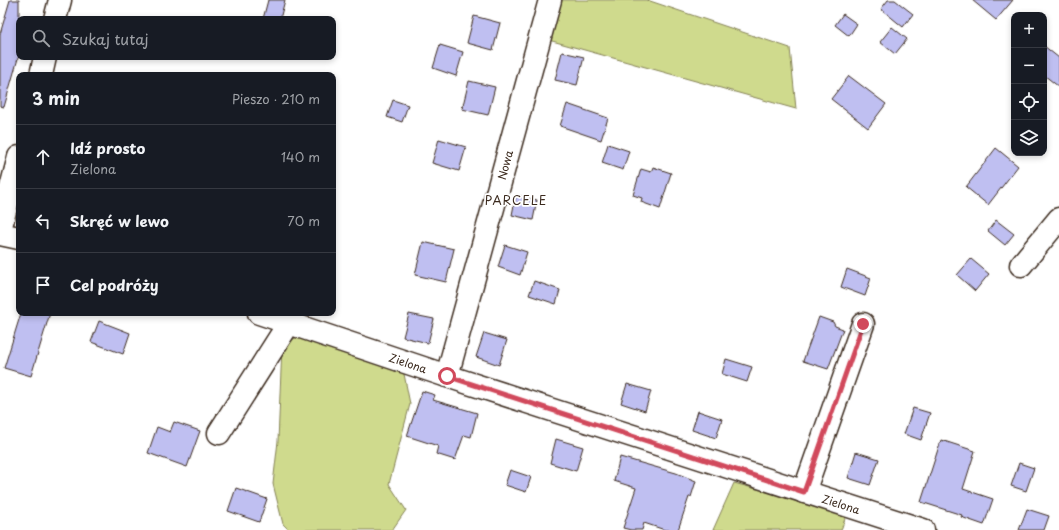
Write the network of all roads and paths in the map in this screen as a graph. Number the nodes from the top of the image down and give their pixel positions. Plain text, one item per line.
1 (60, 0) edge
2 (550, 0) edge
3 (56, 16) edge
4 (44, 60) edge
5 (42, 72) edge
6 (16, 169) edge
7 (1059, 219) edge
8 (0, 230) edge
9 (0, 234) edge
10 (16, 237) edge
11 (1021, 265) dead end
12 (268, 316) edge
13 (289, 323) junction
14 (863, 324) dead end
15 (447, 376) junction
16 (218, 433) dead end
17 (804, 492) junction
18 (923, 530) edge

1 - 3 street
2 - 15 street, Nowa
4 - 5 street
6 - 8 street
7 - 11 street
9 - 10 street
12 - 13 street, Zielona
13 - 15 street, Zielona
13 - 16 street
14 - 17 street
15 - 17 street, Zielona
17 - 18 street, Zielona

